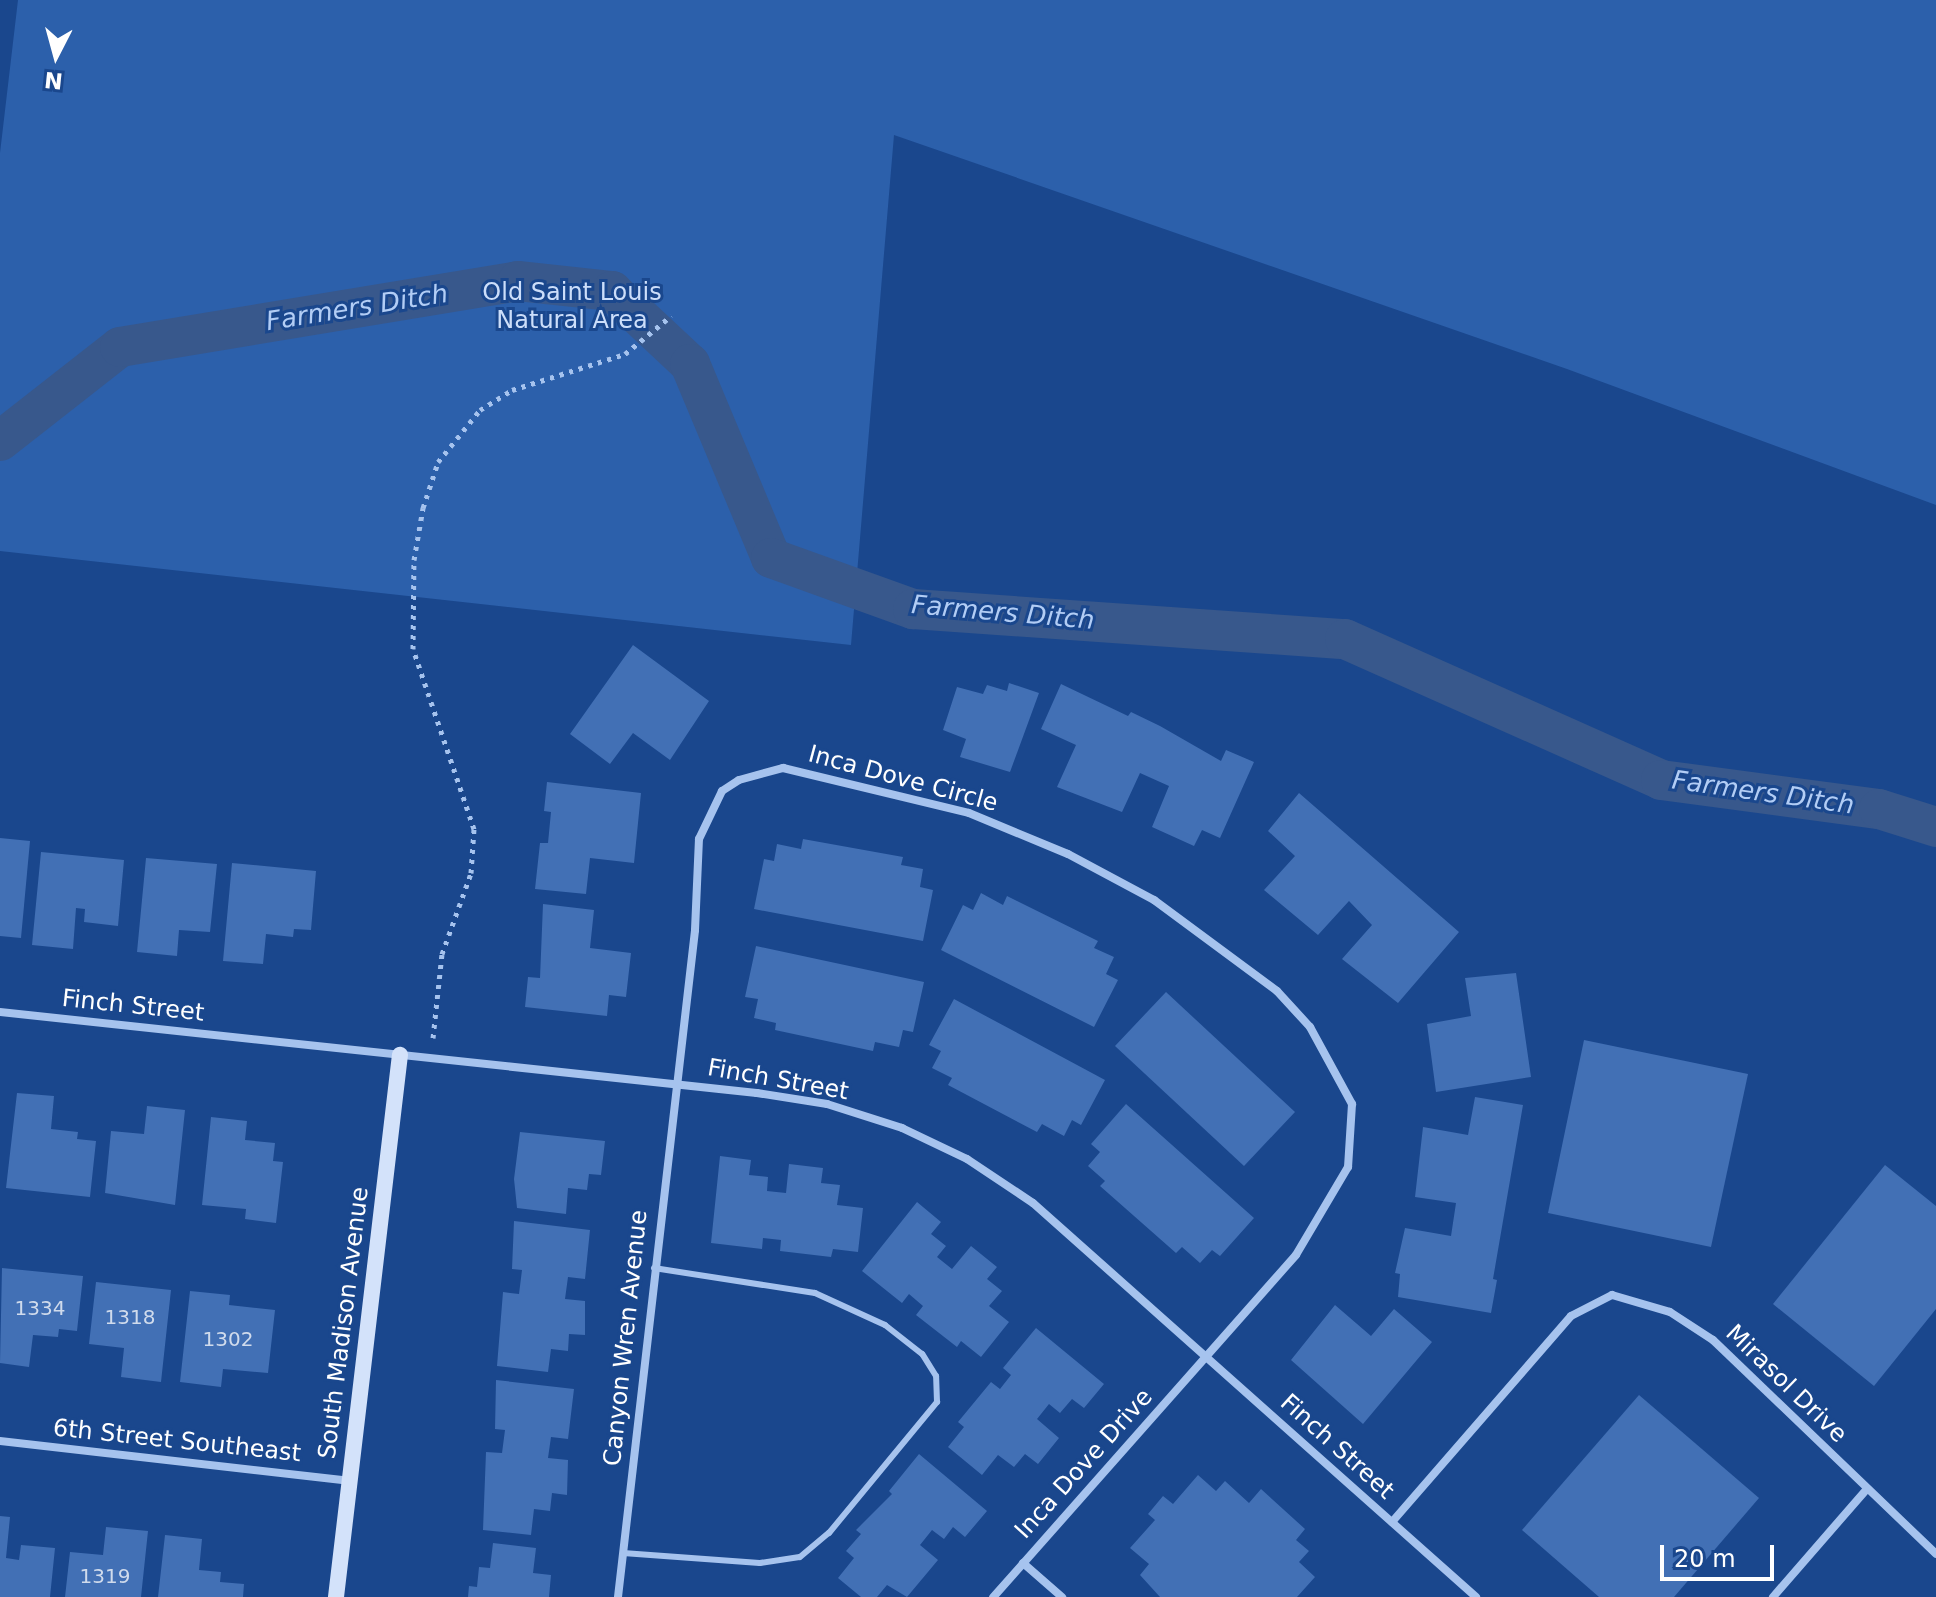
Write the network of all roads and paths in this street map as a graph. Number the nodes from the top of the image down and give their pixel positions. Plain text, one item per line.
1 (671, 316) dead end
2 (0, 1012) edge
3 (400, 1055) junction
4 (431, 1058) junction
5 (675, 1084) junction
6 (654, 1268) junction
7 (1206, 1357) junction
8 (0, 1441) edge
9 (349, 1481) junction
10 (1866, 1490) junction
11 (1392, 1522) junction
12 (623, 1553) junction
13 (1936, 1554) edge
14 (1023, 1563) junction
15 (336, 1597) edge
16 (618, 1597) edge
17 (993, 1597) edge
18 (1062, 1597) edge
19 (1476, 1597) edge
20 (1773, 1597) edge

1 - 4 path
2 - 3 street, Finch Street
3 - 4 street, Finch Street
3 - 9 street, South Madison Avenue
4 - 5 street, Finch Street
5 - 6 street, Canyon Wren Avenue
5 - 7 street, Finch Street
5 - 7 street, Inca Dove Circle
6 - 12 street, Canyon Wren Avenue
6 - 12 lane
7 - 11 street, Finch Street
7 - 14 street, Inca Dove Drive
8 - 9 street, 6th Street Southeast
9 - 15 street, South Madison Avenue
10 - 11 street, Mirasol Drive
10 - 13 street, Mirasol Drive
10 - 20 street
11 - 19 street, Finch Street
12 - 16 street, Canyon Wren Avenue
14 - 17 street, Inca Dove Drive
14 - 18 street

